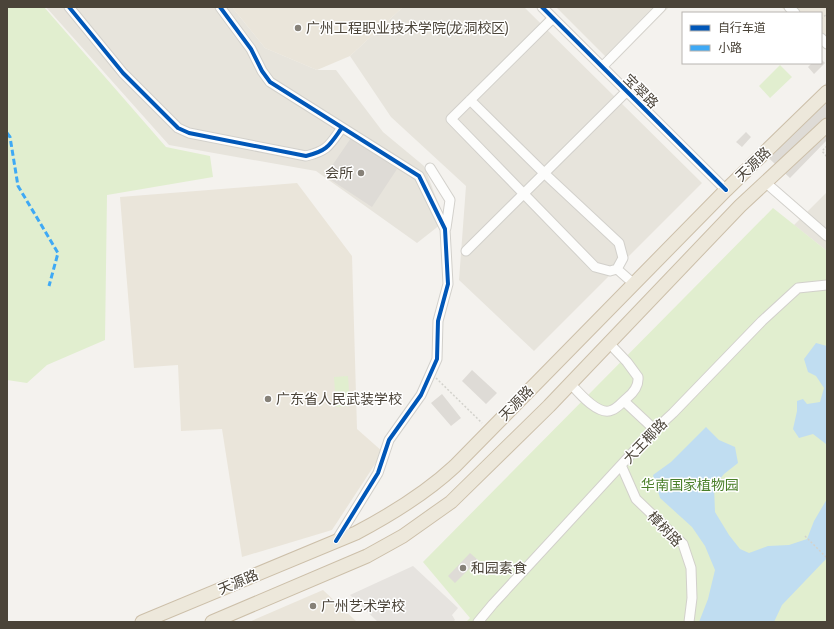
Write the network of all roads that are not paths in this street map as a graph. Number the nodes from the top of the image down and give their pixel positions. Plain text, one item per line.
1 (69, 7) edge
2 (220, 7) edge
3 (542, 7) edge
4 (661, 7) edge
5 (553, 18) junction
6 (602, 67) junction
7 (626, 92) junction
8 (827, 92) edge
9 (470, 100) junction
10 (827, 125) edge
11 (341, 129) dead end
12 (430, 168) dead end
13 (544, 173) junction
14 (766, 182) junction
15 (726, 190) junction
16 (524, 193) junction
17 (445, 229) junction
18 (827, 236) edge
19 (466, 251) dead end
20 (617, 269) junction
21 (634, 284) junction
22 (827, 286) edge
23 (609, 343) junction
24 (570, 383) junction
25 (624, 401) junction
26 (655, 430) junction
27 (621, 465) junction
28 (336, 541) junction
29 (142, 622) edge
30 (212, 622) edge
31 (478, 622) edge
32 (689, 622) edge

1 - 11 street
2 - 17 street
3 - 5 street, 宝翠路
4 - 6 street
5 - 6 street, 宝翠路
5 - 9 street
6 - 7 street, 宝翠路
7 - 13 street
7 - 15 street, 宝翠路
8 - 15 highway, 天源路
9 - 13 street
9 - 16 street
10 - 14 highway, 天源路
12 - 17 street
13 - 16 street
13 - 20 street
14 - 18 street
14 - 23 highway, 天源路
15 - 21 highway, 天源路
16 - 19 street
16 - 20 street
17 - 28 street
20 - 21 street
21 - 28 highway, 天源路
22 - 26 street, 大王椰路
23 - 24 highway, 天源路
23 - 25 street
24 - 25 street
24 - 30 highway, 天源路
25 - 26 street
26 - 27 street, 大王椰路
27 - 31 street, 大王椰路
27 - 32 street, 樟树路
28 - 29 highway, 天源路

